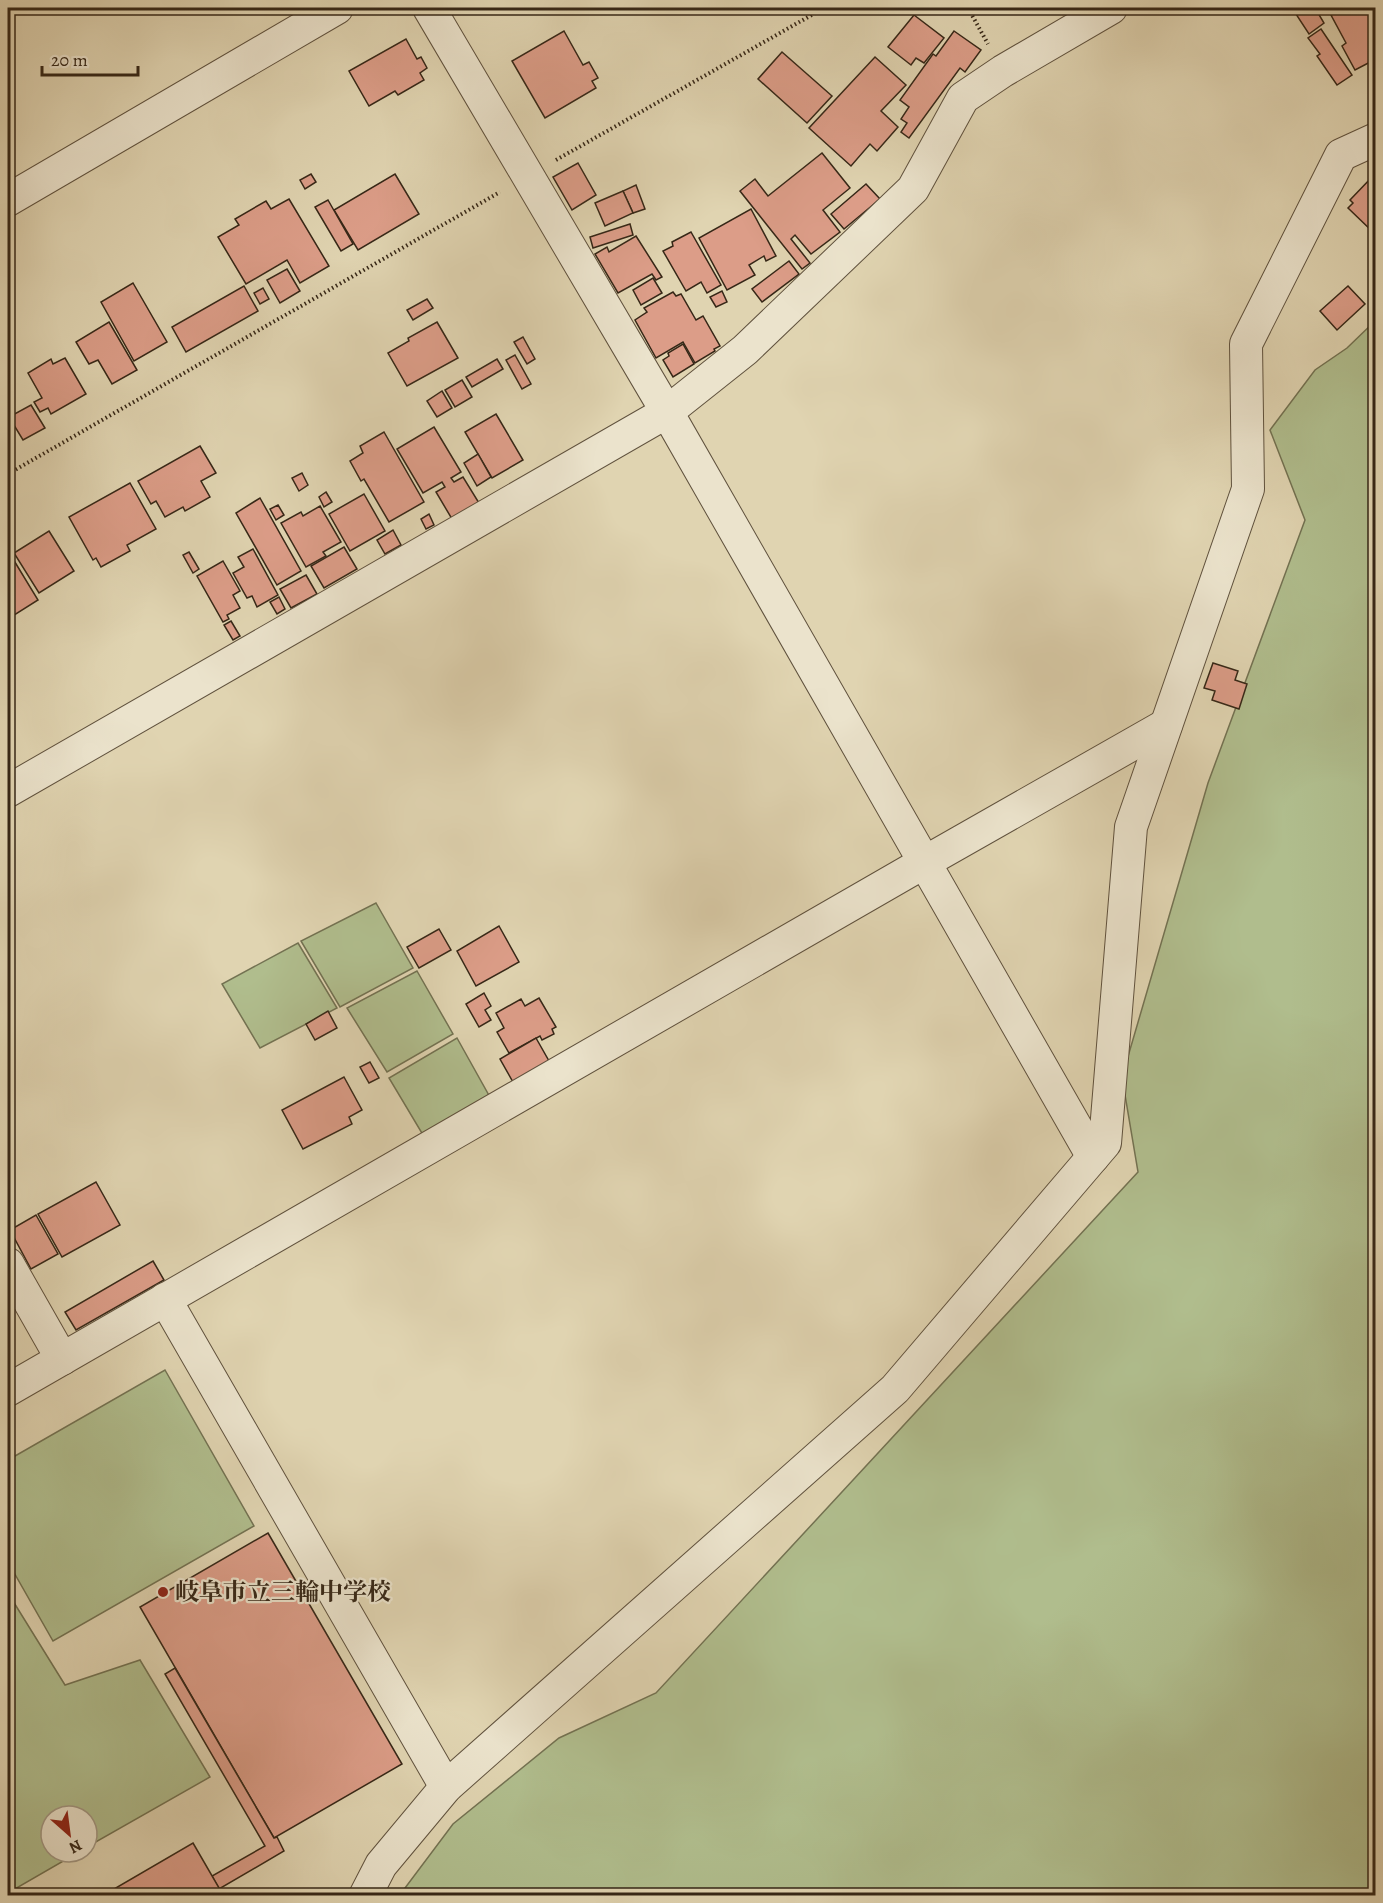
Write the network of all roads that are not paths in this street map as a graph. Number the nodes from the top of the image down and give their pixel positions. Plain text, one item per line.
1 (337, 8) edge
2 (429, 8) edge
3 (1111, 8) edge
4 (1376, 140) edge
5 (8, 200) edge
6 (667, 412) junction
7 (1166, 725) junction
8 (8, 791) edge
9 (925, 862) junction
10 (1093, 1157) junction
11 (8, 1264) edge
12 (165, 1299) junction
13 (62, 1359) junction
14 (8, 1390) edge
15 (446, 1787) junction
16 (365, 1896) edge

1 - 5 street
2 - 6 street
3 - 6 street
4 - 7 street
6 - 8 street
6 - 9 street
7 - 9 street
7 - 10 street
9 - 10 street
9 - 12 street
10 - 15 street
11 - 13 street
12 - 13 street
12 - 15 street
13 - 14 street
15 - 16 street

